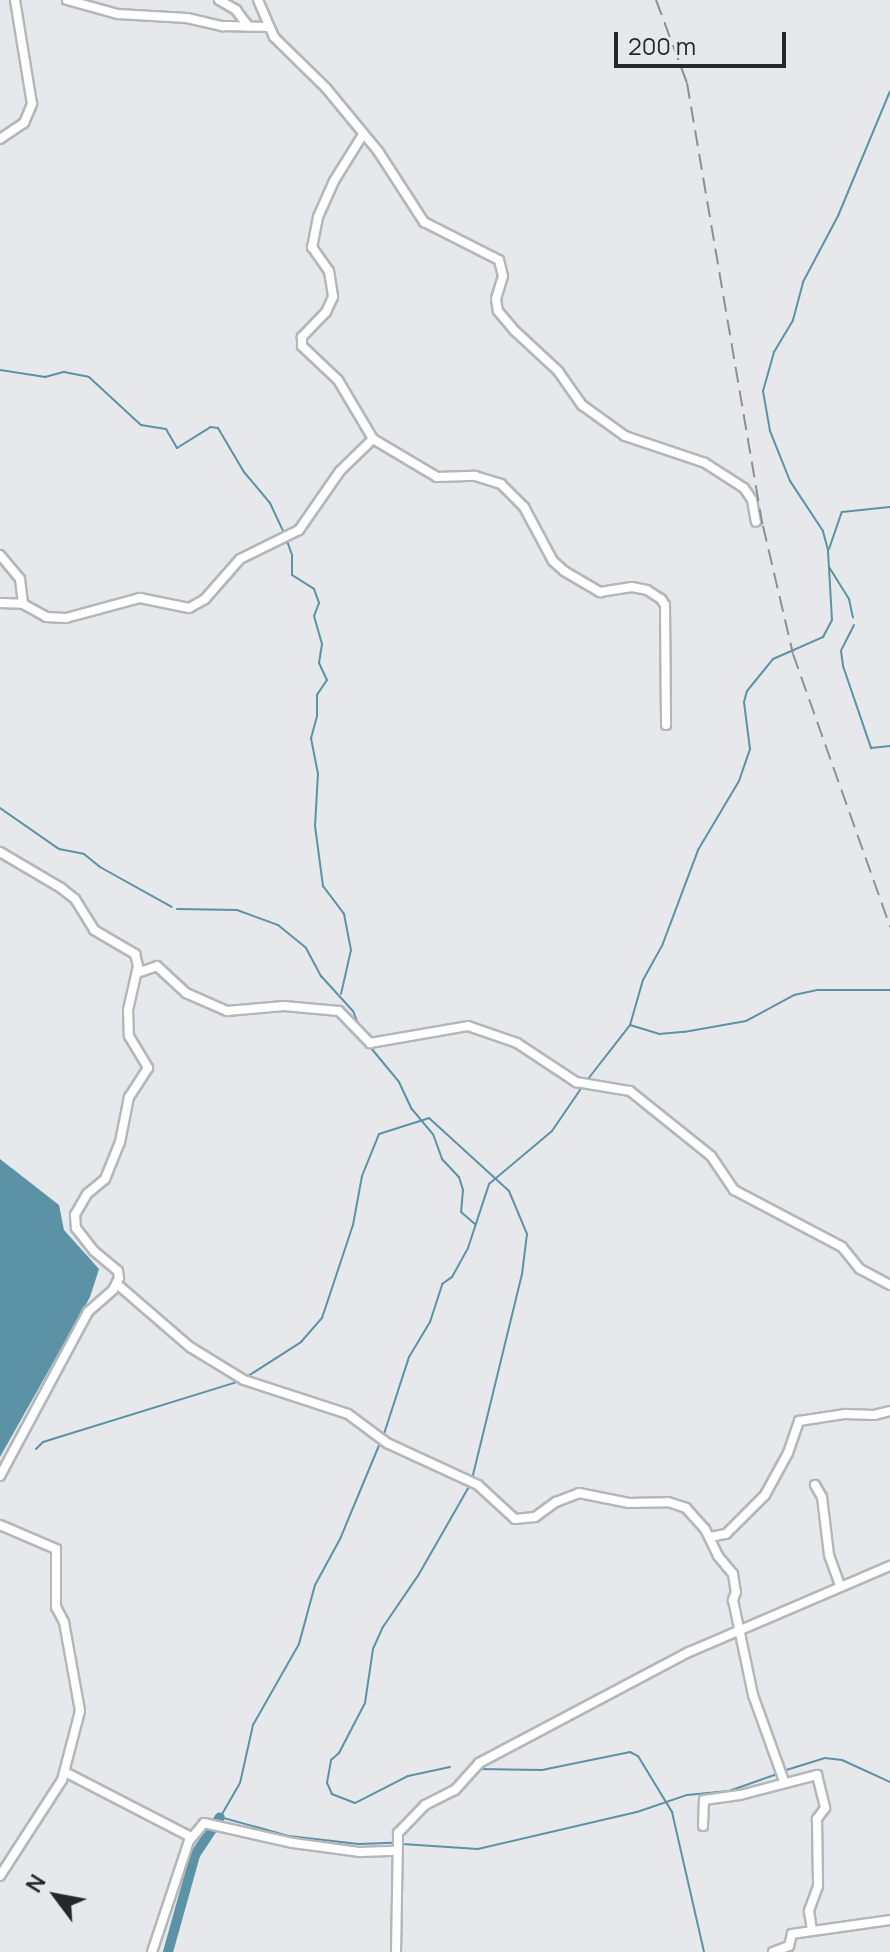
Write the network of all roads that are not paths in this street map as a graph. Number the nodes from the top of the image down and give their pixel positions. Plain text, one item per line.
1 (15, 0) edge
2 (67, 0) edge
3 (219, 0) edge
4 (258, 0) edge
5 (249, 27) junction
6 (269, 27) junction
7 (362, 136) junction
8 (0, 139) edge
9 (373, 439) junction
10 (756, 522) dead end
11 (0, 555) edge
12 (0, 603) edge
13 (23, 604) junction
14 (666, 725) dead end
15 (0, 852) edge
16 (137, 973) junction
17 (117, 1284) junction
18 (890, 1285) edge
19 (890, 1411) edge
20 (0, 1476) edge
21 (815, 1485) dead end
22 (0, 1525) edge
23 (710, 1537) junction
24 (890, 1566) edge
25 (840, 1586) junction
26 (740, 1630) junction
27 (65, 1772) junction
28 (784, 1781) junction
29 (703, 1826) dead end
30 (191, 1837) junction
31 (397, 1851) junction
32 (0, 1876) edge
33 (890, 1920) edge
34 (812, 1931) junction
35 (152, 1952) edge
36 (396, 1952) edge
37 (773, 1952) edge

1 - 8 street
2 - 5 street
3 - 5 street
4 - 6 street
5 - 6 street
6 - 7 street
7 - 9 street
7 - 10 street
9 - 13 street
9 - 14 street
11 - 13 street
12 - 13 street
15 - 16 street
16 - 17 street
16 - 18 street
17 - 20 street
17 - 23 street
19 - 23 street
21 - 25 street
22 - 27 street
23 - 26 street
24 - 25 street
25 - 26 street
26 - 28 street
26 - 31 street
27 - 30 street
27 - 32 street
28 - 29 street
28 - 34 street
30 - 31 street
30 - 35 street
31 - 36 street
33 - 34 street
34 - 37 street

